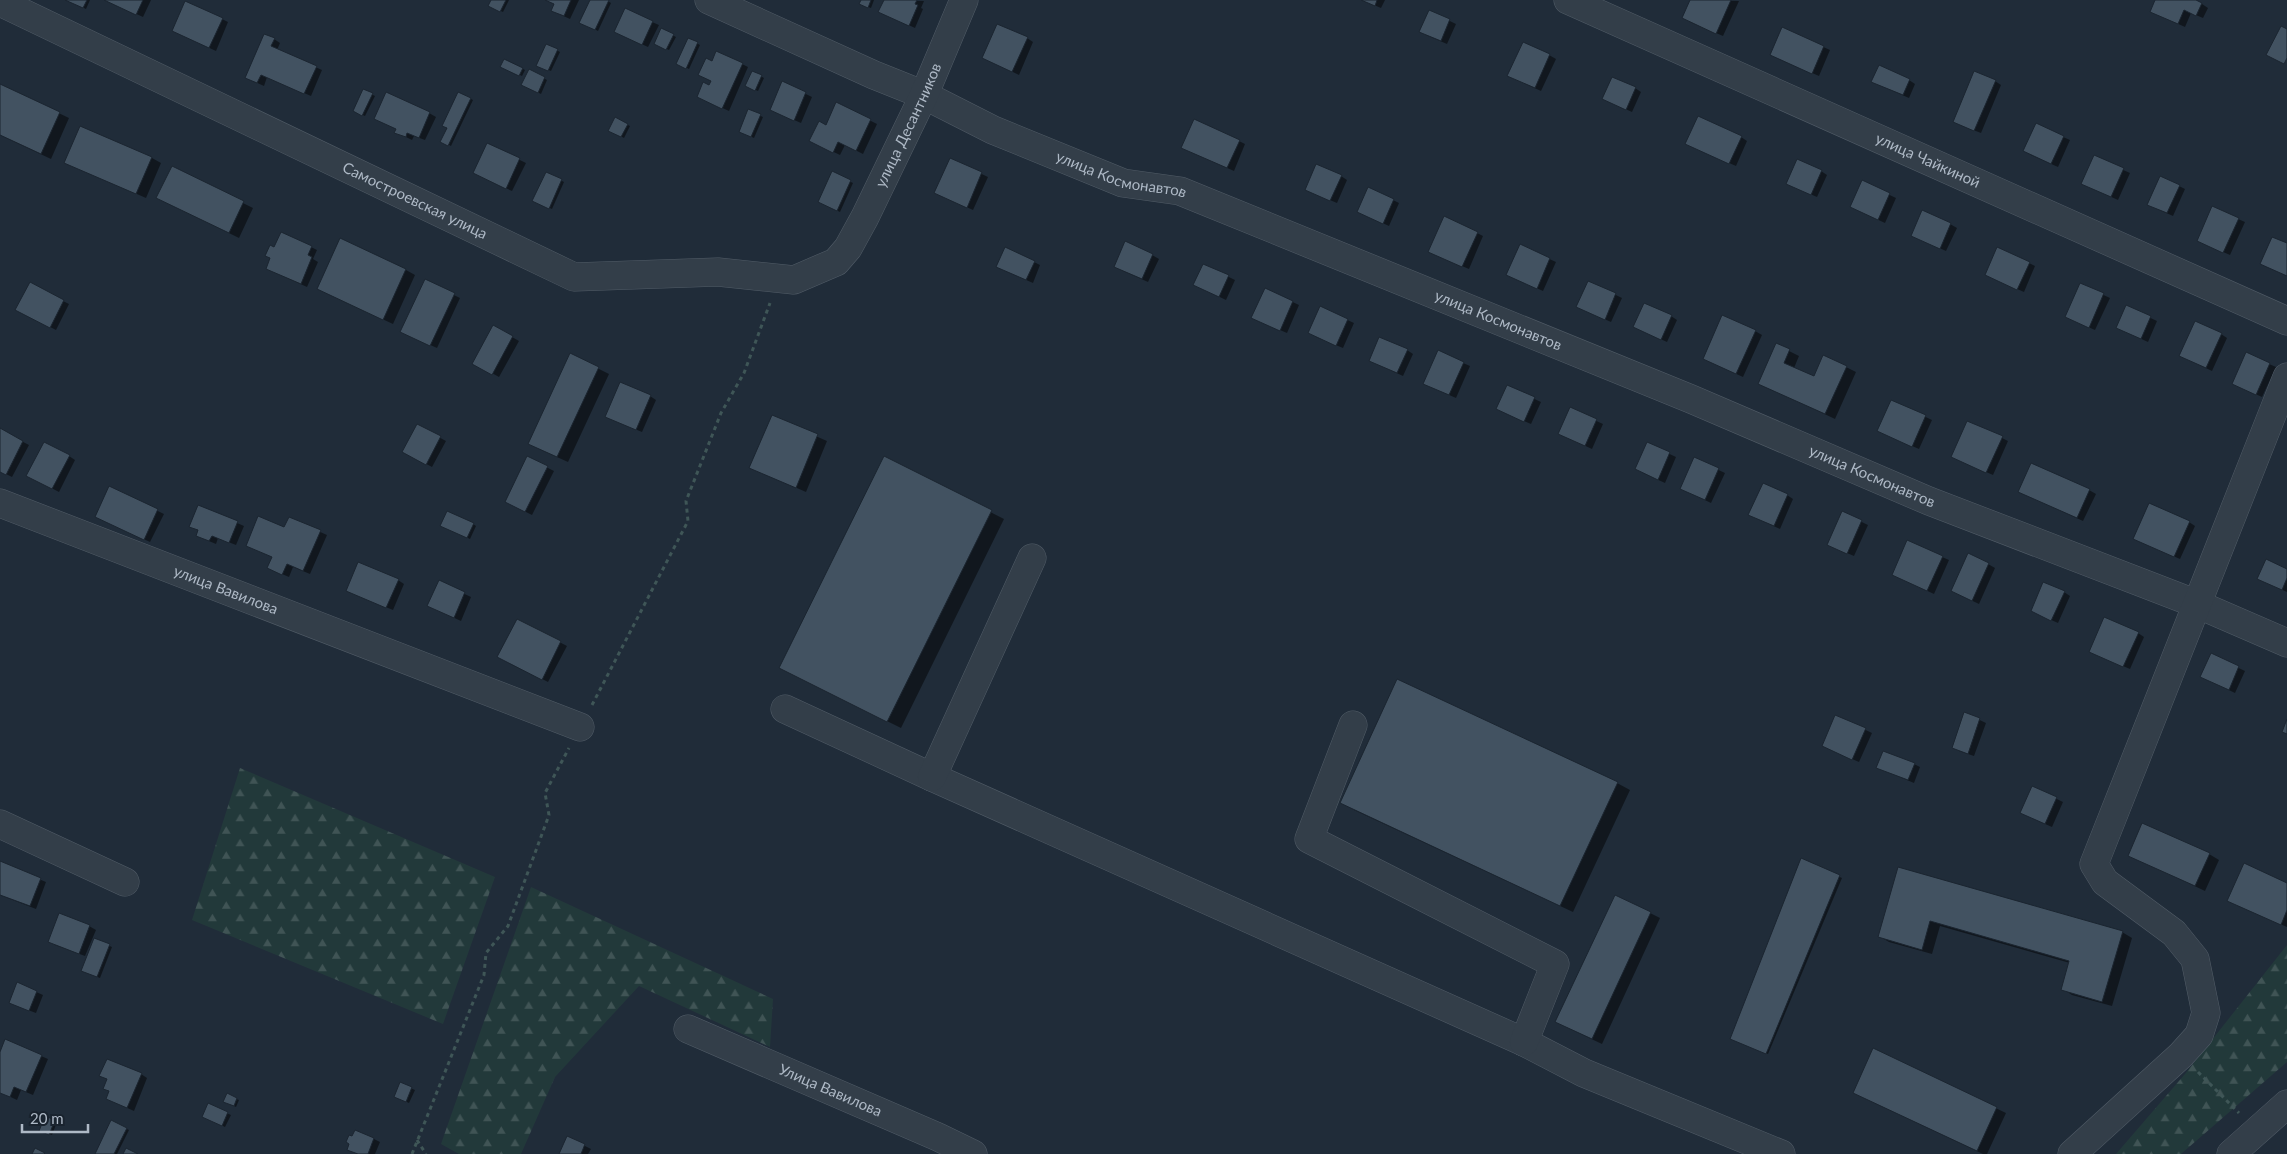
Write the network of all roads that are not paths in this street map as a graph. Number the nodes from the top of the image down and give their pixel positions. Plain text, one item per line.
1 (709, 0) edge
2 (964, 0) edge
3 (1568, 0) edge
4 (0, 2) edge
5 (924, 96) junction
6 (848, 248) joint
7 (2287, 321) edge
8 (2287, 377) edge
9 (0, 503) edge
10 (1032, 558) dead end
11 (2196, 604) junction
12 (2287, 643) edge
13 (785, 709) dead end
14 (1353, 724) dead end
15 (580, 727) dead end
16 (932, 777) junction
17 (0, 824) edge
18 (125, 882) dead end
19 (688, 1029) dead end
20 (1524, 1042) junction
21 (2287, 1104) edge
22 (972, 1154) edge
23 (1781, 1154) edge
24 (2072, 1154) edge
25 (2232, 1154) edge

1 - 5 street, улица Космонавтов
2 - 5 street, улица Десантников
3 - 7 street, улица Чайкиной
4 - 6 street, Самостроевская улица
5 - 6 street, улица Десантников
5 - 11 street, улица Космонавтов
8 - 11 street
9 - 15 street, улица Вавилова
10 - 16 street
11 - 12 street, улица Космонавтов
11 - 24 street
13 - 16 street
14 - 20 street
16 - 20 street
17 - 18 street
19 - 22 street, Улица Вавилова
20 - 23 street
21 - 25 street

